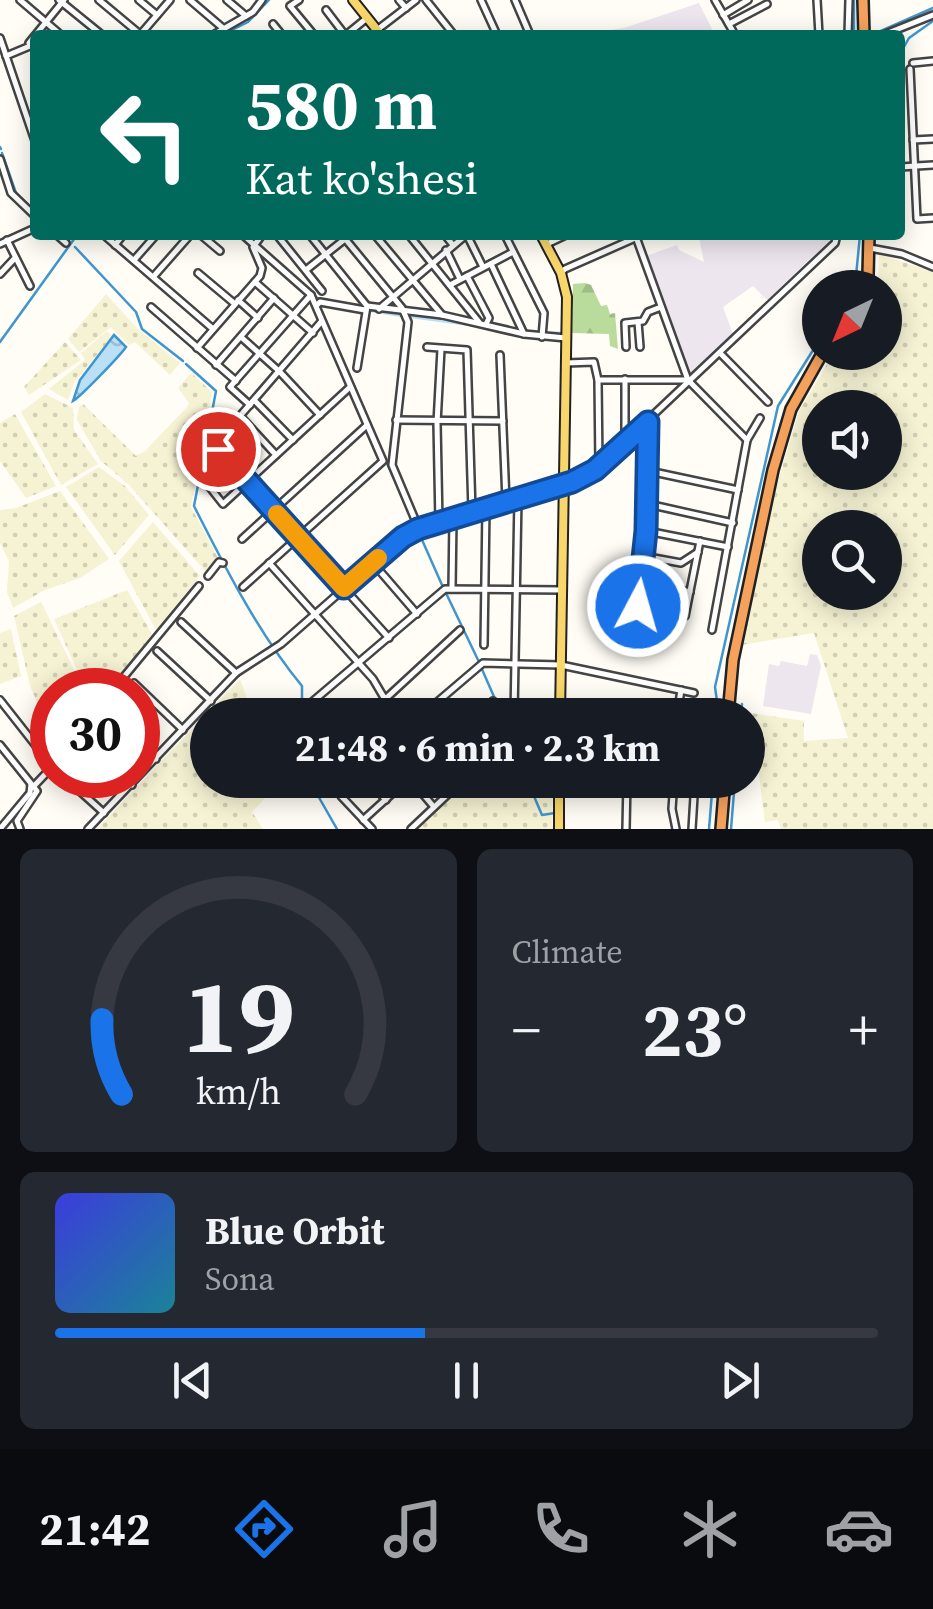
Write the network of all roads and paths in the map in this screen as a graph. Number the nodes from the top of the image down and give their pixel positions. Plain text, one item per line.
1 (20, 0) edge
2 (99, 0) edge
3 (139, 0) edge
4 (170, 0) edge
5 (190, 0) edge
6 (227, 0) edge
7 (262, 0) edge
8 (299, 0) edge
9 (353, 0) edge
10 (399, 0) edge
11 (416, 0) edge
12 (426, 0) edge
13 (481, 0) edge
14 (515, 0) edge
15 (715, 0) edge
16 (748, 0) edge
17 (817, 0) edge
18 (849, 0) edge
19 (864, 0) edge
20 (62, 1) edge
21 (767, 4) dead end
22 (406, 8) junction
23 (326, 10) dead end
24 (723, 14) junction
25 (157, 15) junction
26 (933, 15) edge
27 (246, 16) junction
28 (368, 18) junction
29 (46, 22) junction
30 (273, 24) dead end
31 (729, 24) junction
32 (224, 29) joint
33 (40, 30) edge
34 (55, 30) edge
35 (96, 30) edge
36 (134, 30) edge
37 (144, 30) edge
38 (278, 30) edge
39 (310, 30) edge
40 (341, 30) edge
41 (352, 30) edge
42 (377, 30) edge
43 (381, 30) edge
44 (450, 30) edge
45 (495, 30) edge
46 (528, 30) edge
47 (732, 30) edge
48 (819, 30) edge
49 (848, 30) edge
50 (864, 30) edge
51 (896, 30) edge
52 (0, 38) edge
53 (30, 42) edge
54 (30, 46) joint
55 (6, 56) junction
56 (933, 60) edge
57 (30, 126) edge
58 (933, 139) edge
59 (913, 140) junction
60 (0, 158) edge
61 (913, 166) junction
62 (933, 166) edge
63 (905, 167) edge
64 (3, 177) edge
65 (30, 211) edge
66 (933, 218) edge
67 (30, 230) edge
68 (8, 240) junction
69 (63, 240) edge
70 (110, 240) edge
71 (120, 240) edge
72 (152, 240) edge
73 (186, 240) edge
74 (207, 240) edge
75 (248, 240) edge
76 (258, 240) edge
77 (281, 240) edge
78 (314, 240) edge
79 (341, 240) edge
80 (349, 240) edge
81 (380, 240) edge
82 (413, 240) edge
83 (450, 240) edge
84 (459, 240) edge
85 (469, 240) edge
86 (508, 240) edge
87 (547, 240) edge
88 (630, 240) edge
89 (640, 240) edge
90 (836, 240) edge
91 (869, 240) edge
92 (66, 243) dead end
93 (0, 244) edge
94 (454, 244) junction
95 (115, 245) junction
96 (254, 245) junction
97 (870, 248) junction
98 (446, 250) junction
99 (220, 251) dead end
100 (514, 252) junction
101 (325, 254) junction
102 (16, 257) junction
103 (134, 260) junction
104 (432, 263) junction
105 (491, 264) junction
106 (483, 267) junction
107 (933, 267) edge
108 (306, 270) junction
109 (868, 270) edge
110 (562, 271) junction
111 (198, 273) dead end
112 (0, 274) edge
113 (154, 276) junction
114 (464, 277) junction
115 (412, 280) junction
116 (255, 282) junction
117 (450, 285) junction
118 (30, 286) dead end
119 (322, 291) dead end
120 (311, 295) junction
121 (392, 296) junction
122 (274, 298) junction
123 (236, 302) junction
124 (317, 304) junction
125 (151, 307) dead end
126 (661, 307) junction
127 (366, 308) junction
128 (379, 308) junction
129 (404, 313) junction
130 (294, 316) junction
131 (442, 316) junction
132 (258, 318) junction
133 (321, 322) junction
134 (638, 322) junction
135 (483, 323) junction
136 (213, 329) junction
137 (313, 333) junction
138 (524, 334) junction
139 (542, 337) junction
140 (240, 338) junction
141 (566, 338) junction
142 (427, 347) dead end
143 (626, 347) dead end
144 (640, 347) dead end
145 (197, 348) junction
146 (441, 349) junction
147 (720, 353) junction
148 (260, 355) junction
149 (500, 355) dead end
150 (566, 363) junction
151 (216, 364) junction
152 (357, 368) dead end
153 (813, 370) edge
154 (280, 372) junction
155 (598, 380) junction
156 (626, 380) junction
157 (689, 381) junction
158 (233, 384) junction
159 (349, 388) junction
160 (768, 402) dead end
161 (253, 403) junction
162 (320, 414) junction
163 (760, 418) dead end
164 (396, 420) junction
165 (504, 421) junction
166 (437, 422) junction
167 (470, 422) junction
168 (648, 422) junction
169 (367, 426) junction
170 (293, 440) junction
171 (747, 440) junction
172 (625, 444) junction
173 (218, 449) dead end
174 (276, 454) junction
175 (598, 467) junction
176 (649, 471) junction
177 (248, 480) junction
178 (564, 484) junction
179 (208, 485) dead end
180 (738, 490) junction
181 (518, 498) junction
182 (506, 501) junction
183 (647, 504) junction
184 (486, 508) junction
185 (272, 510) junction
186 (472, 512) junction
187 (453, 518) junction
188 (439, 522) junction
189 (732, 523) junction
190 (418, 529) junction
191 (646, 531) junction
192 (297, 538) junction
193 (242, 539) dead end
194 (700, 542) junction
195 (728, 547) junction
196 (698, 552) junction
197 (643, 556) junction
198 (372, 562) junction
199 (223, 563) dead end
200 (269, 564) junction
201 (208, 576) dead end
202 (641, 580) junction
203 (199, 586) dead end
204 (243, 587) dead end
205 (344, 588) junction
206 (452, 588) junction
207 (485, 589) junction
208 (517, 590) junction
209 (562, 590) junction
210 (690, 592) junction
211 (315, 614) junction
212 (418, 614) junction
213 (181, 622) dead end
214 (460, 630) dead end
215 (712, 630) dead end
216 (389, 638) junction
217 (484, 644) dead end
218 (156, 651) dead end
219 (516, 663) junction
220 (359, 665) junction
221 (561, 665) junction
222 (132, 668) edge
223 (236, 673) junction
224 (681, 690) junction
225 (694, 693) dead end
226 (208, 698) edge
227 (214, 698) edge
228 (317, 698) edge
229 (385, 698) edge
230 (387, 698) edge
231 (441, 698) edge
232 (515, 698) edge
233 (560, 698) edge
234 (680, 698) edge
235 (730, 698) edge
236 (0, 700) edge
237 (160, 707) edge
238 (190, 724) edge
239 (184, 730) junction
240 (30, 738) edge
241 (0, 745) edge
242 (160, 755) edge
243 (30, 782) edge
244 (30, 793) edge
245 (32, 798) edge
246 (87, 798) edge
247 (119, 798) edge
248 (343, 798) edge
249 (388, 798) edge
250 (426, 798) edge
251 (444, 798) edge
252 (559, 798) edge
253 (627, 798) edge
254 (673, 798) edge
255 (694, 798) edge
256 (723, 798) edge
257 (386, 800) joint
258 (434, 807) junction
259 (104, 813) junction
260 (363, 820) junction
261 (0, 829) edge
262 (20, 829) edge
263 (88, 829) edge
264 (372, 829) edge
265 (410, 829) edge
266 (559, 829) edge
267 (626, 829) edge
268 (676, 829) edge
269 (692, 829) edge
270 (722, 829) edge

1 - 29 street
2 - 36 street
3 - 25 street
4 - 25 street
5 - 32 street
6 - 27 street
7 - 27 street
8 - 39 street
9 - 28 main road
10 - 22 street
11 - 22 street
12 - 44 street
13 - 45 street
14 - 46 street
15 - 24 street
16 - 24 street
17 - 48 street
18 - 49 street
19 - 50 highway
20 - 29 street
20 - 35 street
21 - 31 street
22 - 43 street
23 - 40 street
24 - 31 street
25 - 37 street
26 - 51 street
27 - 32 street
28 - 41 street
28 - 42 main road
29 - 33 street
29 - 34 street
30 - 38 street
31 - 47 street
52 - 55 street
53 - 54 street
54 - 55 street
55 - 57 street
56 - 59 street
58 - 59 street
59 - 61 street
60 - 64 street
61 - 62 street
61 - 63 street
61 - 66 street
64 - 65 street
67 - 68 street
68 - 93 street
68 - 102 street
69 - 92 street
70 - 95 street
71 - 95 street
72 - 103 street
73 - 113 street
74 - 99 street
75 - 96 street
76 - 96 street
77 - 108 street
78 - 101 street
79 - 101 street
80 - 121 street
81 - 115 street
82 - 104 street
83 - 94 street
84 - 94 street
85 - 106 street
86 - 100 street
87 - 110 main road
88 - 110 street
89 - 126 street
90 - 147 street
91 - 97 highway
94 - 98 street
95 - 103 street
96 - 116 street
96 - 120 street
97 - 107 street
97 - 109 highway
98 - 104 street
98 - 114 street
100 - 105 street
100 - 139 street
101 - 108 street
101 - 127 street
102 - 112 street
102 - 118 street
103 - 113 street
104 - 115 street
104 - 117 street
105 - 106 street
105 - 138 street
106 - 114 street
108 - 119 street
110 - 141 main road
111 - 123 street
113 - 136 street
114 - 117 street
114 - 135 street
115 - 121 street
115 - 131 street
116 - 122 street
116 - 123 street
117 - 135 street
120 - 124 street
120 - 130 street
121 - 128 street
121 - 129 street
122 - 130 street
122 - 132 street
123 - 132 street
123 - 136 street
124 - 127 street
124 - 133 street
125 - 145 street
126 - 134 street
126 - 157 street
127 - 128 street
127 - 152 street
128 - 129 street
129 - 131 street
129 - 164 street
130 - 137 street
130 - 148 street
131 - 135 street
132 - 140 street
133 - 137 street
133 - 159 street
134 - 143 street
134 - 144 street
135 - 138 street
136 - 145 street
137 - 154 street
138 - 139 street
139 - 141 street
140 - 148 street
140 - 151 street
141 - 150 main road
142 - 146 street
145 - 151 street
146 - 166 street
146 - 167 street
147 - 157 street
147 - 160 street
148 - 154 street
148 - 158 street
149 - 165 street
150 - 155 street
150 - 178 main road
151 - 158 street
153 - 235 highway
154 - 161 street
154 - 162 street
155 - 156 street
155 - 175 street
156 - 157 street
156 - 172 street
157 - 168 street
157 - 171 street
158 - 161 street
159 - 162 street
159 - 169 street
161 - 170 street
161 - 174 street
162 - 170 street
163 - 171 street
164 - 166 street
164 - 190 street
165 - 167 street
165 - 182 street
166 - 167 street
166 - 188 street
167 - 186 street
168 - 172 street
168 - 176 street
169 - 185 street
169 - 192 street
170 - 174 street
171 - 180 street
172 - 175 street
173 - 177 street
174 - 177 street
175 - 178 street
176 - 180 street
176 - 183 street
177 - 179 street
177 - 185 street
178 - 181 street
178 - 209 main road
180 - 189 street
181 - 182 street
181 - 208 street
182 - 184 street
183 - 189 street
183 - 191 street
184 - 186 street
184 - 207 street
185 - 192 street
185 - 193 street
186 - 187 street
187 - 188 street
187 - 206 street
188 - 190 street
189 - 195 street
190 - 198 street
191 - 194 street
191 - 197 street
192 - 200 street
192 - 205 street
194 - 195 street
194 - 196 street
195 - 215 street
196 - 197 street
196 - 210 street
197 - 202 street
198 - 205 street
198 - 212 street
199 - 201 street
200 - 204 street
200 - 211 street
202 - 210 street
202 - 210 street
203 - 222 street
205 - 211 street
205 - 216 street
206 - 207 street
206 - 212 street
207 - 208 street
207 - 217 street
208 - 209 street
208 - 219 street
209 - 221 main road
211 - 220 street
211 - 223 street
212 - 216 street
213 - 223 street
214 - 230 street
216 - 220 street
218 - 226 street
219 - 221 street
219 - 231 street
219 - 232 street
220 - 228 street
220 - 229 street
221 - 224 street
221 - 233 main road
223 - 227 street
224 - 225 street
224 - 234 street
236 - 240 street
237 - 239 street
238 - 239 street
239 - 242 street
241 - 243 street
244 - 261 street
245 - 262 street
246 - 259 street
247 - 259 street
248 - 260 street
249 - 257 street
250 - 258 street
251 - 258 street
252 - 266 main road
253 - 267 street
254 - 268 street
255 - 269 street
256 - 270 highway
257 - 260 street
258 - 265 street
259 - 263 street
260 - 264 street

